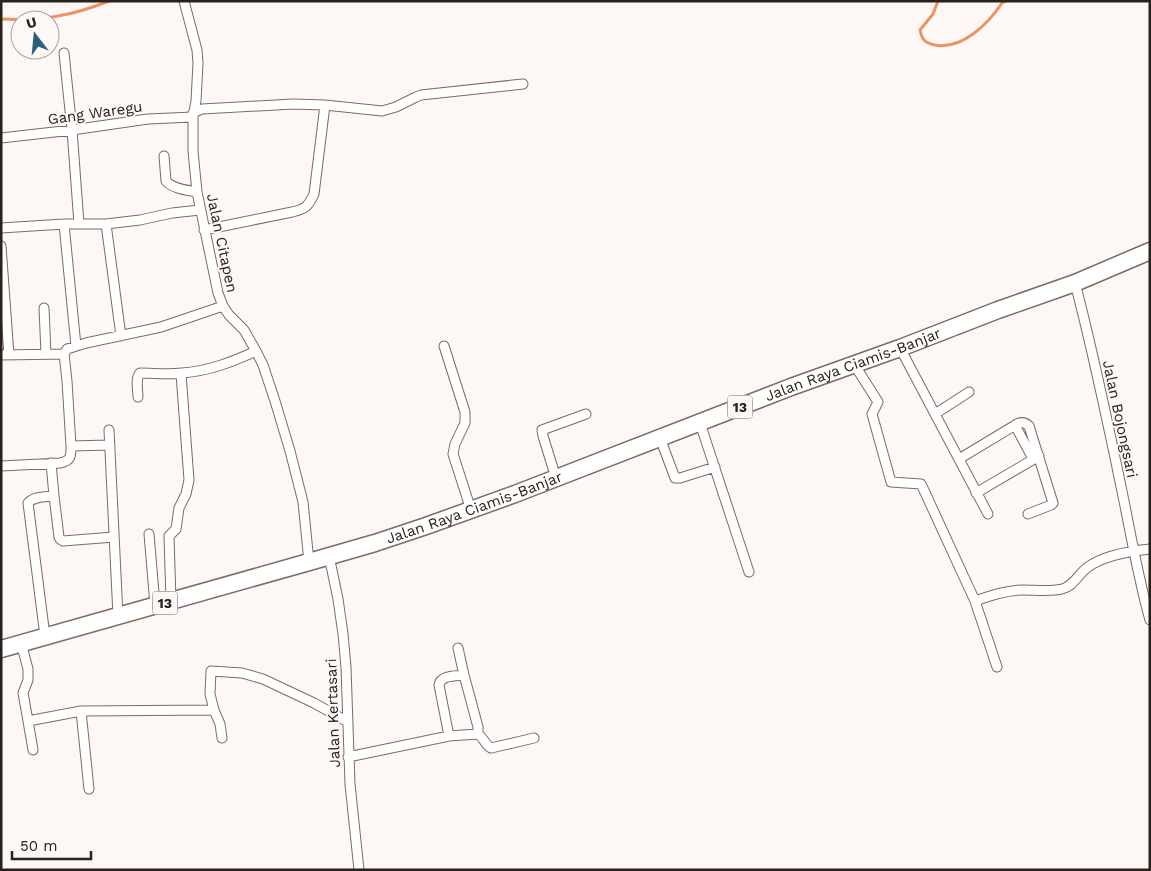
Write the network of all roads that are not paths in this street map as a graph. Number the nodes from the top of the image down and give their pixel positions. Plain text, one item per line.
1 (184, 1) edge
2 (64, 53) dead end
3 (524, 84) dead end
4 (325, 105) junction
5 (193, 115) junction
6 (72, 130) junction
7 (1, 138) edge
8 (164, 156) dead end
9 (197, 192) junction
10 (200, 210) junction
11 (64, 224) junction
12 (79, 224) junction
13 (106, 224) junction
14 (1, 228) edge
15 (204, 230) junction
16 (1, 246) edge
17 (1150, 251) edge
18 (1075, 283) junction
19 (223, 306) junction
20 (44, 308) dead end
21 (121, 336) junction
22 (76, 346) junction
23 (444, 346) dead end
24 (900, 348) junction
25 (256, 352) junction
26 (46, 354) junction
27 (64, 354) junction
28 (5, 355) edge
29 (854, 364) junction
30 (181, 374) junction
31 (969, 392) dead end
32 (138, 397) dead end
33 (586, 414) dead end
34 (935, 414) junction
35 (700, 423) junction
36 (109, 430) dead end
37 (660, 438) junction
38 (110, 445) junction
39 (71, 446) junction
40 (1036, 458) junction
41 (959, 459) junction
42 (51, 463) junction
43 (1, 466) edge
44 (715, 467) junction
45 (556, 478) junction
46 (976, 493) junction
47 (54, 496) junction
48 (472, 510) junction
49 (988, 514) dead end
50 (1028, 514) dead end
51 (149, 534) dead end
52 (114, 537) junction
53 (1150, 549) edge
54 (1134, 550) junction
55 (329, 556) junction
56 (309, 562) junction
57 (749, 572) dead end
58 (975, 601) junction
59 (163, 603) junction
60 (118, 616) junction
61 (1150, 618) edge
62 (45, 636) junction
63 (21, 643) junction
64 (458, 648) dead end
65 (1, 649) edge
66 (997, 667) dead end
67 (464, 675) junction
68 (214, 710) junction
69 (81, 712) junction
70 (28, 721) junction
71 (348, 722) junction
72 (478, 734) junction
73 (449, 736) junction
74 (222, 738) dead end
75 (534, 738) dead end
76 (32, 750) dead end
77 (348, 757) junction
78 (89, 789) dead end
79 (359, 870) edge

1 - 5 street, Jalan Citapen
2 - 6 street
3 - 4 street, Gang Waregu
4 - 5 street, Gang Waregu
4 - 15 street
5 - 6 street, Gang Waregu
5 - 9 street, Jalan Citapen
6 - 7 street, Gang Waregu
6 - 12 street
8 - 9 street
9 - 10 street, Jalan Citapen
10 - 13 street
10 - 15 street, Jalan Citapen
11 - 12 street
11 - 14 street
11 - 22 street
12 - 13 street
13 - 21 street
15 - 19 street, Jalan Citapen
16 - 28 street
17 - 18 highway, Jalan Raya Ciamis-Banjar / 13
18 - 24 highway, Jalan Raya Ciamis-Banjar / 13
18 - 54 street, Jalan Bojongsari
19 - 21 street
19 - 25 street, Jalan Citapen
20 - 26 street
21 - 22 street
22 - 27 street
23 - 48 street
24 - 29 highway, Jalan Raya Ciamis-Banjar / 13
24 - 34 street
25 - 30 street
25 - 56 street, Jalan Citapen
26 - 27 street
26 - 28 street
27 - 39 street
29 - 35 highway, Jalan Raya Ciamis-Banjar / 13
29 - 58 street
30 - 32 street
30 - 59 street
31 - 34 street
33 - 45 street
34 - 41 street
35 - 37 highway, Jalan Raya Ciamis-Banjar / 13
35 - 44 street
36 - 38 street
37 - 44 street
37 - 45 highway, Jalan Raya Ciamis-Banjar / 13
38 - 39 street
38 - 52 street
39 - 42 street
40 - 41 street
40 - 46 street
40 - 50 street
41 - 46 street
42 - 43 street
42 - 47 street
44 - 57 street
45 - 48 highway, Jalan Raya Ciamis-Banjar / 13
46 - 49 street
47 - 52 street
47 - 62 street
48 - 55 highway, Jalan Raya Ciamis-Banjar / 13
51 - 59 street
52 - 60 street
53 - 54 street
54 - 58 street
54 - 61 street, Jalan Bojongsari
55 - 56 highway, 13
55 - 71 street, Jalan Kertasari
56 - 59 highway, 13
58 - 66 street
59 - 60 highway, 13
60 - 62 highway, 13
62 - 63 highway, 13
63 - 65 highway, 13
63 - 70 street
64 - 67 street
67 - 72 street
67 - 73 street
68 - 69 street
68 - 71 street
68 - 74 street
69 - 70 street
69 - 78 street
70 - 76 street
71 - 77 street, Jalan Kertasari
72 - 73 street
72 - 75 street
73 - 77 street
77 - 79 street, Jalan Kertasari

